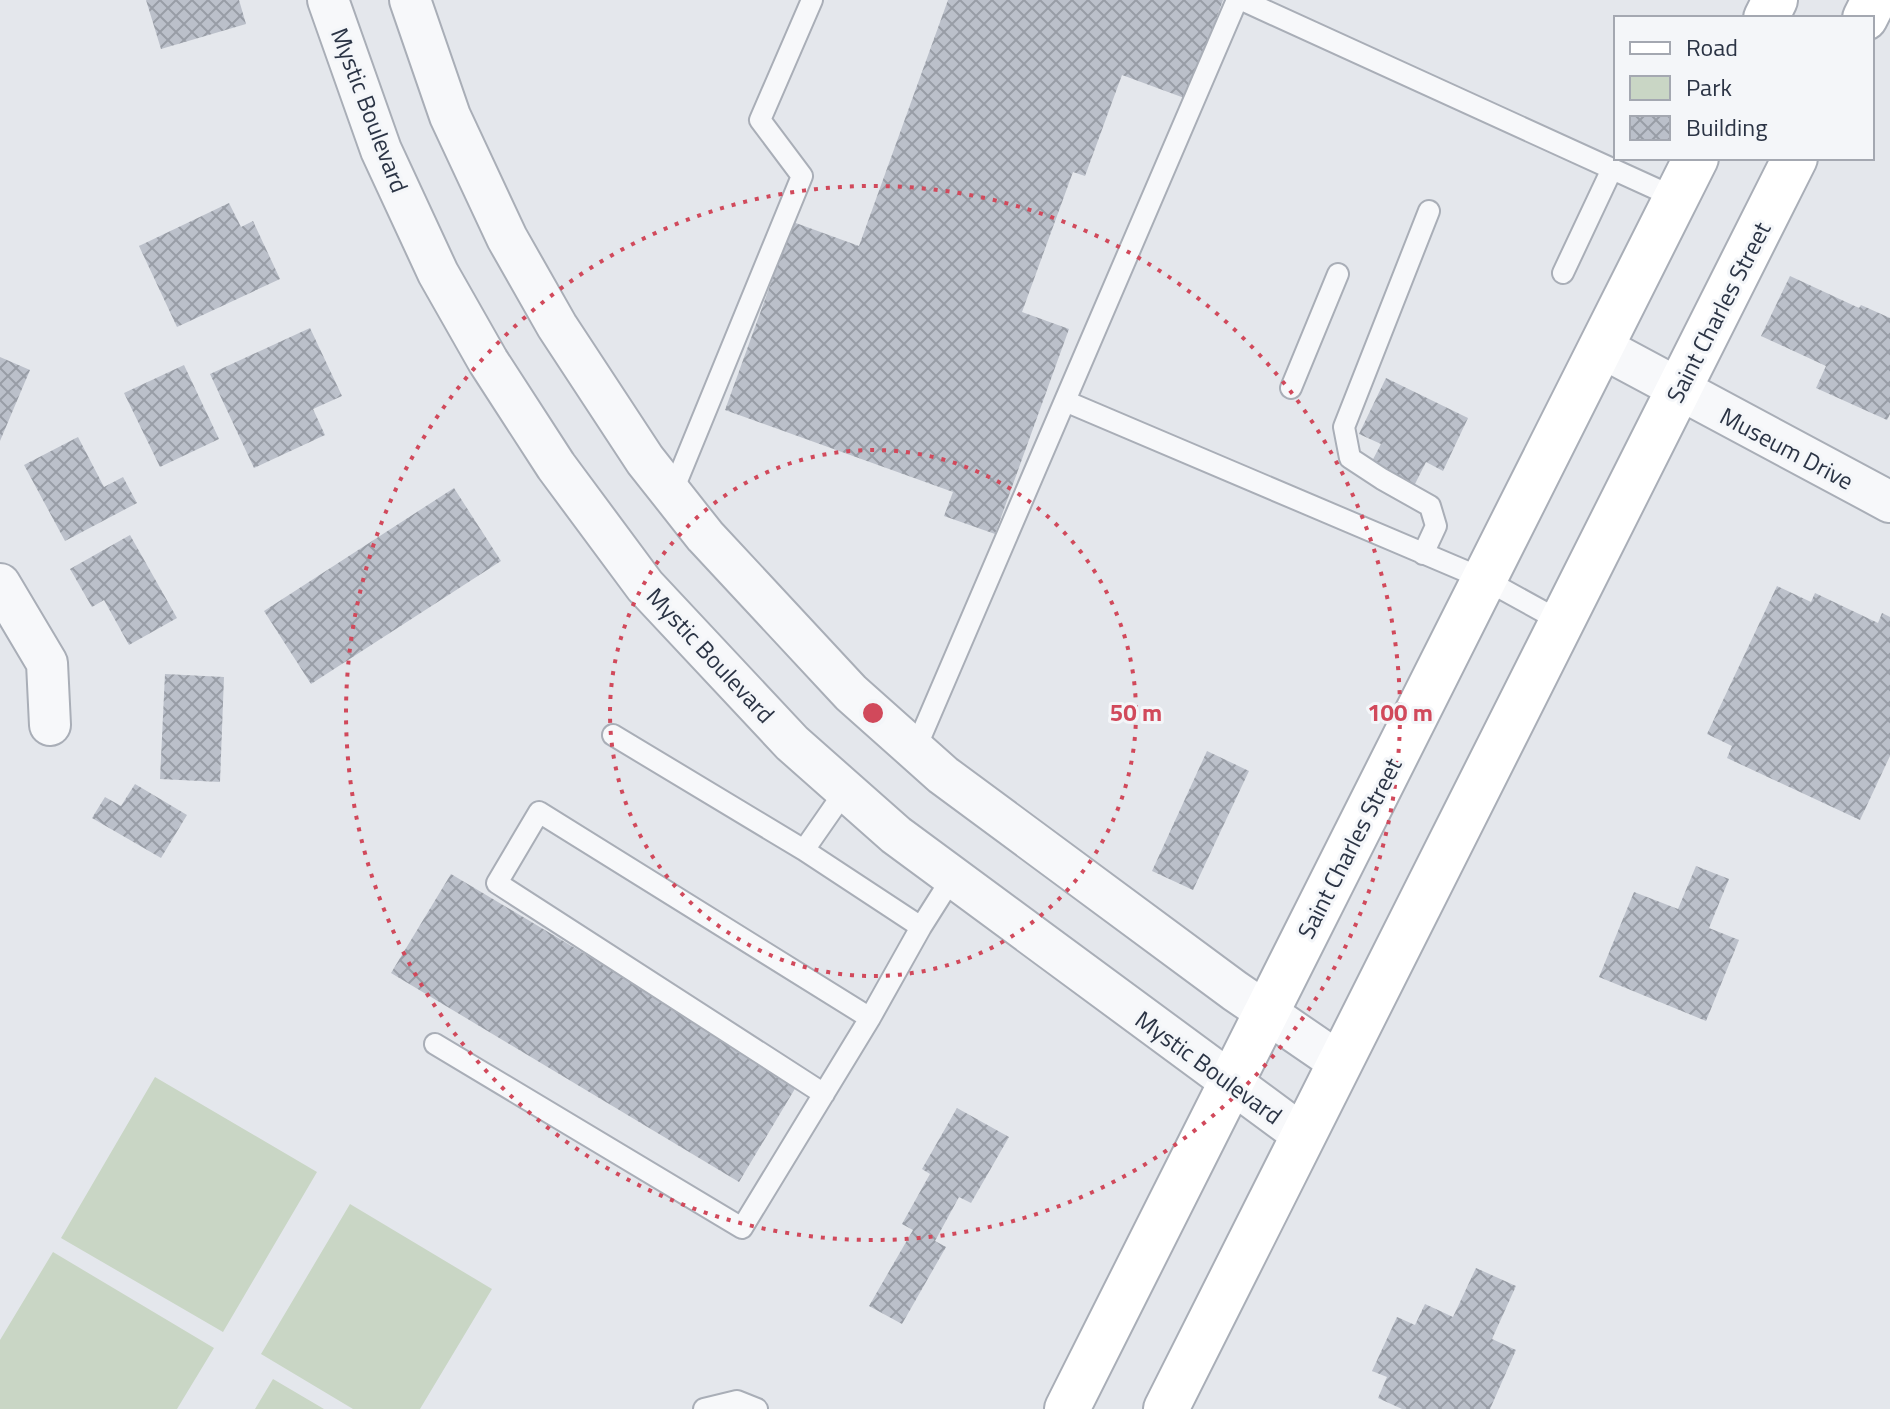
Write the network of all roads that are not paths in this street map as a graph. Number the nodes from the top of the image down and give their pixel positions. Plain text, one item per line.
1 (328, 0) edge
2 (410, 0) edge
3 (812, 0) edge
4 (1239, 0) edge
5 (1695, 160) edge
6 (1794, 160) edge
7 (1612, 169) junction
8 (1676, 198) junction
9 (1429, 211) dead end
10 (1563, 273) dead end
11 (1338, 274) dead end
12 (1601, 347) junction
13 (1291, 388) dead end
14 (1678, 391) junction
15 (1065, 401) junction
16 (672, 493) junction
17 (1890, 502) edge
18 (1423, 554) junction
19 (1484, 579) junction
20 (0, 584) edge
21 (1562, 622) junction
22 (50, 725) dead end
23 (613, 735) dead end
24 (915, 750) junction
25 (845, 791) junction
26 (804, 850) junction
27 (952, 878) junction
28 (921, 927) junction
29 (1265, 1014) junction
30 (870, 1018) junction
31 (435, 1044) dead end
32 (1340, 1063) junction
33 (1231, 1082) junction
34 (824, 1094) junction
35 (1304, 1136) junction
36 (704, 1409) edge
37 (757, 1409) edge
38 (1067, 1409) edge
39 (1166, 1409) edge

1 - 25 street, Mystic Boulevard
2 - 16 street
3 - 16 lane
4 - 7 lane
4 - 15 lane
5 - 8 street, Saint Charles Street
6 - 14 street, Saint Charles Street
7 - 8 lane
7 - 10 lane
8 - 12 street, Saint Charles Street
9 - 18 lane
11 - 13 lane
12 - 14 street, Museum Drive
12 - 19 street, Saint Charles Street
14 - 17 street, Museum Drive
14 - 21 street, Saint Charles Street
15 - 18 lane
15 - 24 lane
16 - 24 street
18 - 19 lane
19 - 21 lane
19 - 29 street, Saint Charles Street
20 - 22 street
21 - 32 street, Saint Charles Street
23 - 26 lane
24 - 29 street
25 - 26 lane
25 - 27 street, Mystic Boulevard
26 - 28 lane
27 - 28 lane
27 - 33 street, Mystic Boulevard
28 - 30 lane
29 - 32 street
29 - 33 street, Saint Charles Street
30 - 34 lane
30 - 34 lane
31 - 34 lane
32 - 35 street, Saint Charles Street
33 - 35 street, Mystic Boulevard
33 - 38 street, Saint Charles Street
35 - 39 street, Saint Charles Street
36 - 37 lane

